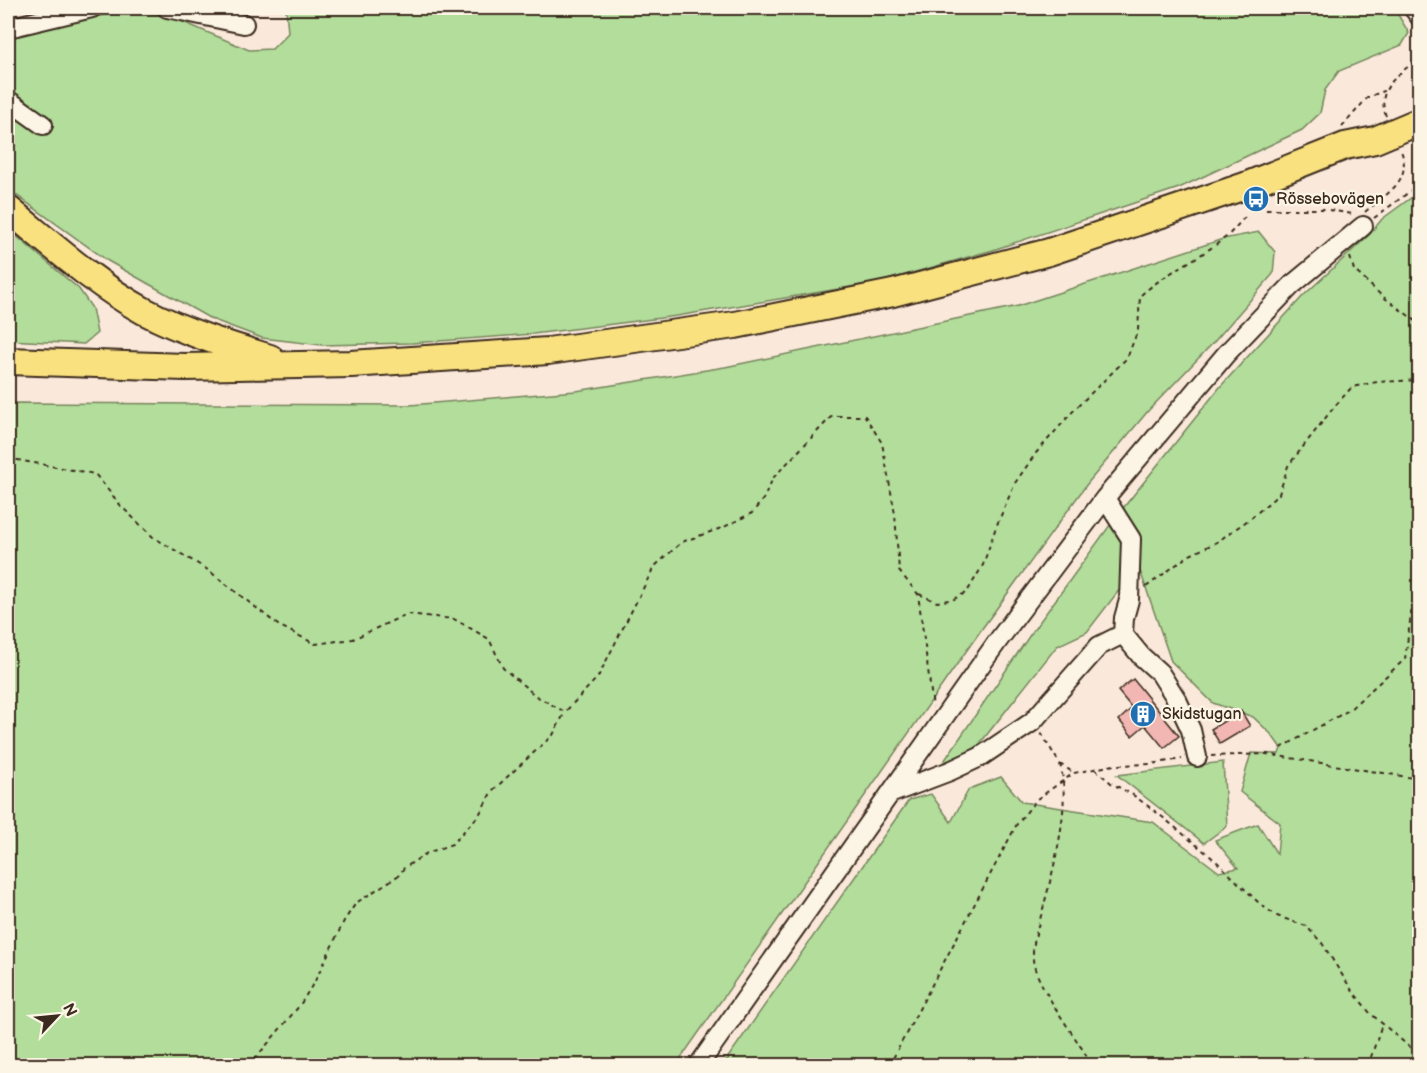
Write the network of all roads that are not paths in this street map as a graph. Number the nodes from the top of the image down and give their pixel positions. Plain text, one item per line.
1 (92, 8) edge
2 (167, 8) edge
3 (1413, 8) edge
4 (1419, 17) edge
5 (243, 24) dead end
6 (8, 28) edge
7 (8, 100) edge
8 (1419, 121) edge
9 (43, 125) dead end
10 (1381, 129) junction
11 (8, 209) edge
12 (1362, 221) road end
13 (8, 361) edge
14 (296, 366) junction
15 (8, 372) edge
16 (1105, 498) junction
17 (1123, 634) junction
18 (1197, 757) road end
19 (892, 793) junction
20 (698, 1065) edge

1 - 6 street
2 - 5 street
3 - 4 street
7 - 9 street
8 - 10 highway
10 - 14 highway
10 - 15 highway
11 - 14 highway
12 - 16 street
13 - 14 highway
16 - 17 street
16 - 19 street
17 - 18 street
17 - 19 street
19 - 20 street

